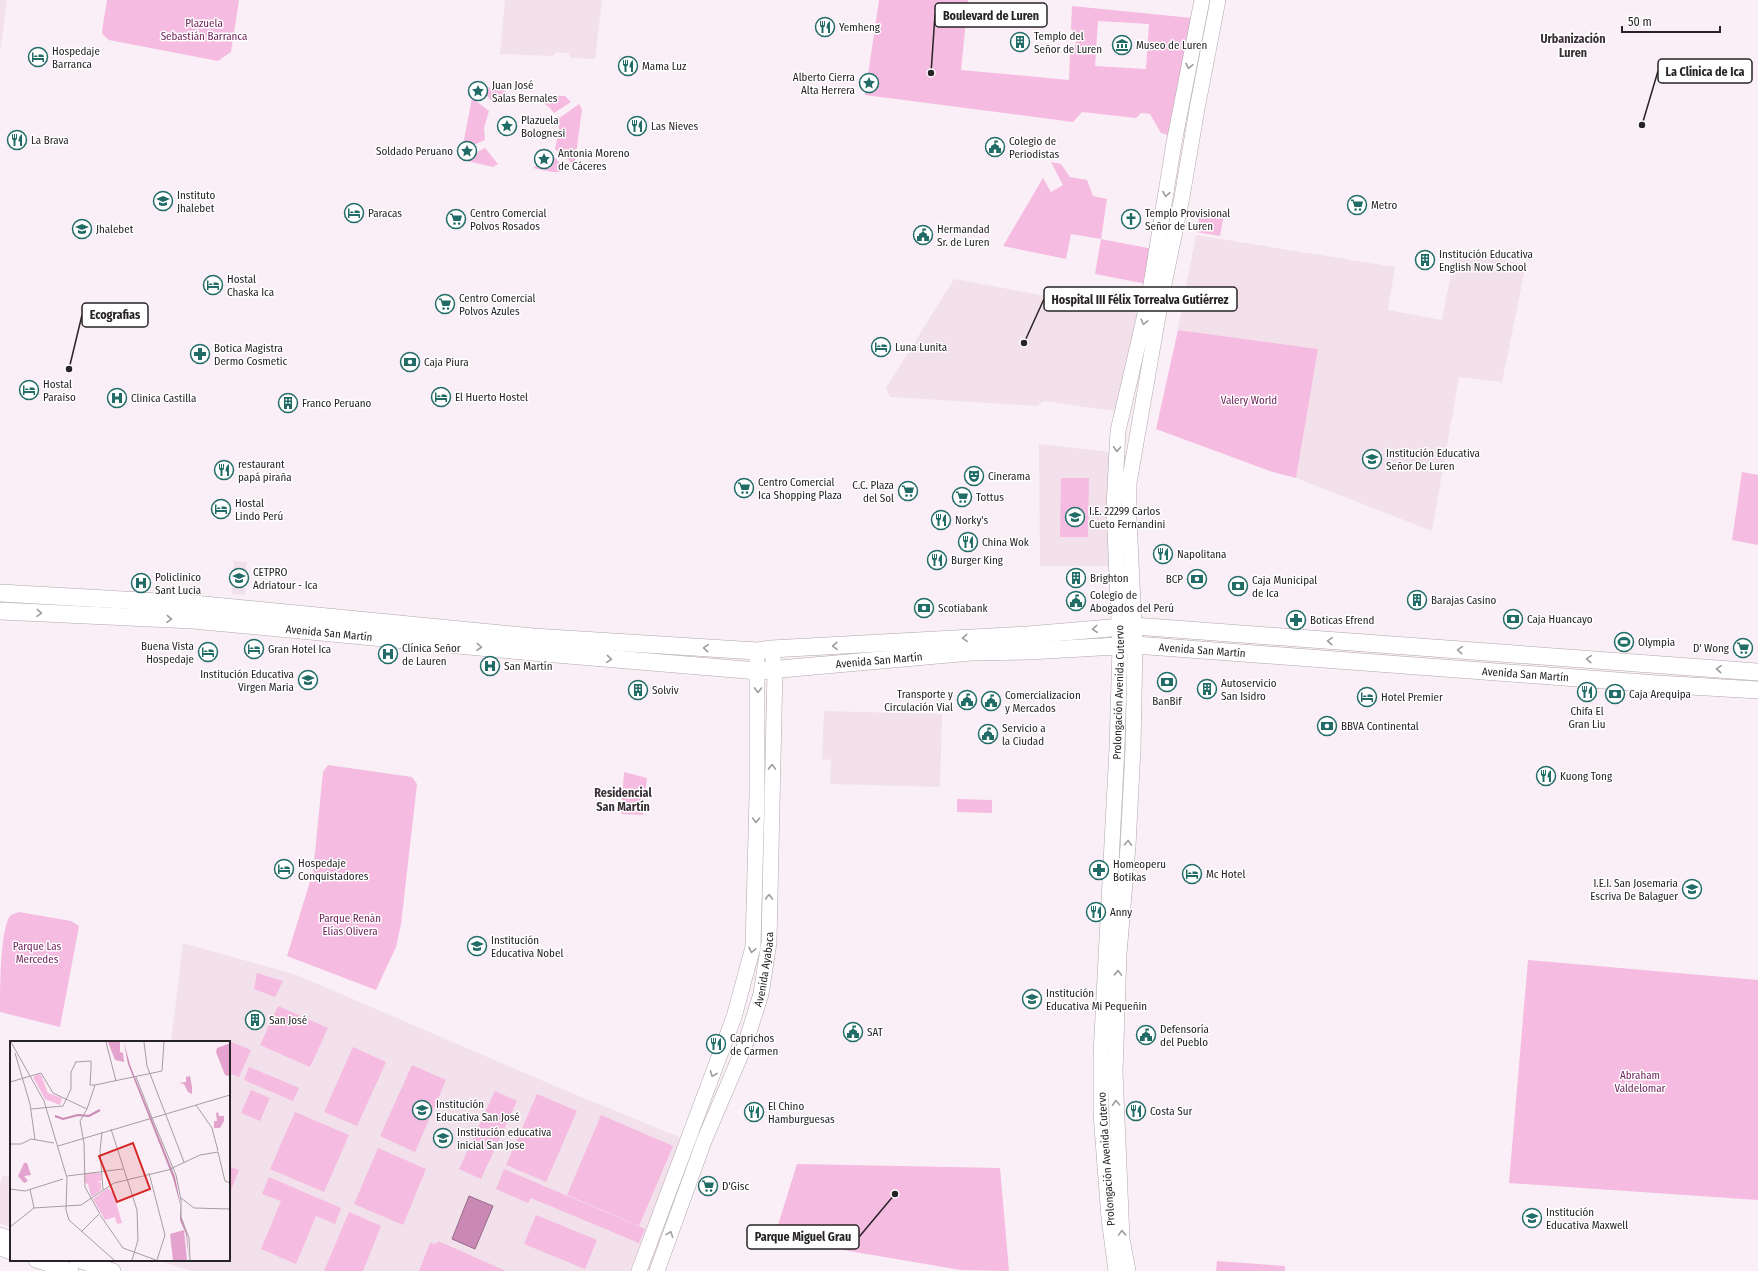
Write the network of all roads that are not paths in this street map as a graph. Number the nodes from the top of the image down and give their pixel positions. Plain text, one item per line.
1 (1202, 0) edge
2 (1218, 0) edge
3 (0, 593) edge
4 (0, 611) edge
5 (1126, 627) junction
6 (1127, 646) junction
7 (764, 650) junction
8 (775, 670) junction
9 (758, 671) junction
10 (1758, 672) edge
11 (1758, 690) edge
12 (0, 1235) edge
13 (10, 1239) edge
14 (0, 1248) edge
15 (10, 1252) edge
16 (39, 1261) edge
17 (80, 1261) edge
18 (71, 1271) edge
19 (113, 1271) edge
20 (639, 1271) edge
21 (657, 1271) edge
22 (1116, 1271) edge
23 (1128, 1271) edge

1 -> 5 street, Prolongación Avenida Cutervo
2 - 5 street, Prolongación Avenida Cutervo
7 -> 3 main road, Avenida San Martín
4 -> 9 main road, Avenida San Martín
5 - 6 street, Prolongación Avenida Cutervo
5 -> 7 main road, Avenida San Martín
10 -> 5 main road, Avenida San Martín
6 - 8 main road, Avenida San Martín
6 - 11 main road, Avenida San Martín
6 - 22 street, Prolongación Avenida Cutervo
23 -> 6 street, Prolongación Avenida Cutervo
7 - 8 street, Avenida Ayabaca
7 - 9 street, Avenida Ayabaca
8 - 9 main road, Avenida San Martín
21 -> 8 street, Avenida Ayabaca
9 -> 20 street, Avenida Ayabaca
12 - 13 street
14 - 15 street
16 - 18 street
17 - 19 street

